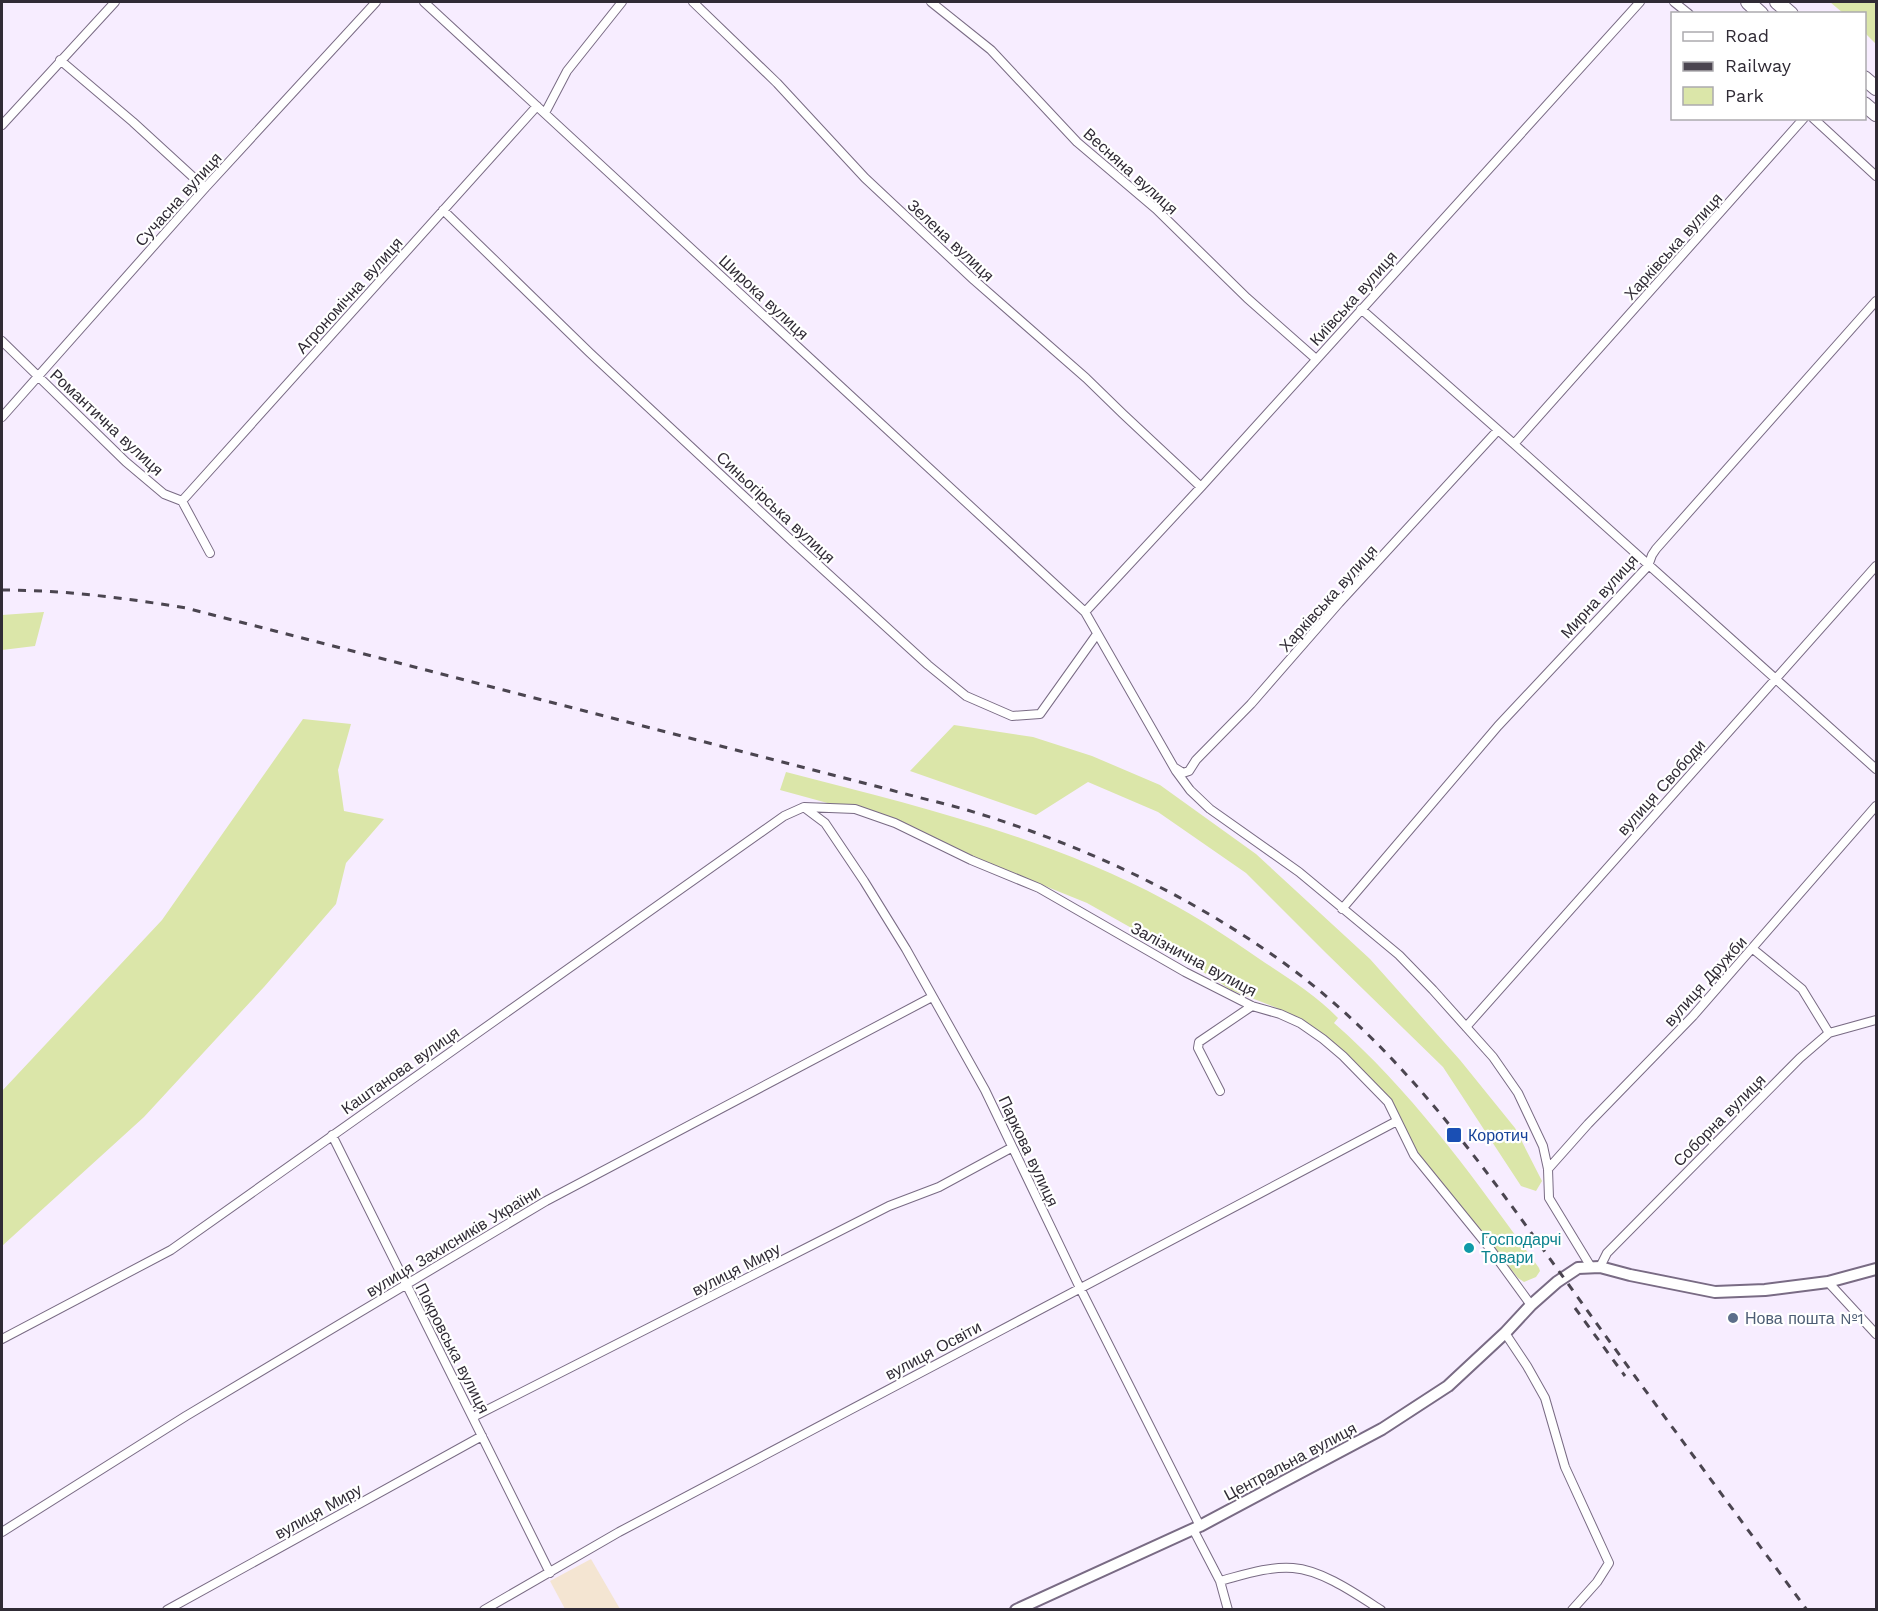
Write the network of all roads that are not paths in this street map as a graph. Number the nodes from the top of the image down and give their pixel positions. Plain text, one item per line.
1 (115, 2) edge
2 (376, 2) edge
3 (424, 2) edge
4 (622, 2) edge
5 (693, 2) edge
6 (931, 2) edge
7 (1640, 2) edge
8 (1674, 2) edge
9 (1777, 2) edge
10 (1686, 12) edge
11 (1789, 12) edge
12 (60, 60) junction
13 (537, 106) junction
14 (545, 113) junction
15 (1802, 120) edge
16 (1815, 120) edge
17 (2, 125) edge
18 (1876, 176) edge
19 (205, 188) junction
20 (443, 210) junction
21 (1876, 301) edge
22 (1361, 309) junction
23 (2, 341) edge
24 (1316, 359) junction
25 (39, 377) junction
26 (2, 417) edge
27 (1498, 430) junction
28 (1514, 444) junction
29 (1201, 487) junction
30 (182, 501) junction
31 (210, 553) dead end
32 (1648, 566) junction
33 (1876, 566) edge
34 (1085, 612) junction
35 (1097, 634) junction
36 (1775, 679) junction
37 (1173, 766) junction
38 (1876, 769) edge
39 (1876, 806) edge
40 (804, 807) junction
41 (1342, 909) junction
42 (1753, 949) junction
43 (932, 997) junction
44 (1252, 1006) junction
45 (1876, 1020) edge
46 (1466, 1027) junction
47 (1829, 1032) junction
48 (1220, 1092) dead end
49 (1397, 1121) junction
50 (332, 1135) junction
51 (1011, 1148) junction
52 (1548, 1169) junction
53 (1595, 1267) junction
54 (1876, 1269) edge
55 (1828, 1282) junction
56 (405, 1284) junction
57 (1080, 1288) junction
58 (1531, 1305) junction
59 (1505, 1334) junction
60 (1876, 1334) edge
61 (2, 1339) edge
62 (473, 1417) junction
63 (482, 1436) junction
64 (1196, 1527) junction
65 (2, 1532) edge
66 (550, 1573) junction
67 (1220, 1581) junction
68 (167, 1610) edge
69 (484, 1610) edge
70 (1016, 1610) edge
71 (1228, 1610) edge
72 (1381, 1610) edge
73 (1572, 1610) edge

1 - 12 street
2 - 19 street, Сучасна вулиця
3 - 13 street, Широка вулиця
4 - 14 street
5 - 29 street, Зелена вулиця
6 - 24 street, Весняна вулиця
7 - 22 street, Київська вулиця
8 - 10 street
9 - 11 highway
12 - 17 street
12 - 19 street
13 - 14 street, Широка вулиця
13 - 20 street, Агрономічна вулиця
14 - 34 street, Широка вулиця
15 - 28 street, Харківська вулиця
16 - 18 street
19 - 25 street, Сучасна вулиця
20 - 30 street, Агрономічна вулиця
20 - 35 street, Синьогірська вулиця
21 - 32 street, Мирна вулиця
22 - 24 street, Київська вулиця
22 - 27 street
23 - 25 street, Романтична вулиця
24 - 29 street, Київська вулиця
25 - 26 street, Сучасна вулиця
25 - 30 street, Романтична вулиця
27 - 28 street
27 - 37 street, Харківська вулиця
28 - 32 street
29 - 34 street, Київська вулиця
30 - 31 street
32 - 36 street
32 - 41 street, Мирна вулиця
33 - 36 street, вулиця Свободи
34 - 35 street, Широка вулиця
35 - 37 street, Широка вулиця
36 - 38 street
36 - 46 street, вулиця Свободи
37 - 41 street, Широка вулиця
39 - 42 street, вулиця Дружби
40 - 43 street, Паркова вулиця
40 - 44 street, Залізнична вулиця
40 - 50 street, Каштанова вулиця
41 - 46 street, Широка вулиця
42 - 47 street
42 - 52 street, вулиця Дружби
43 - 51 street, Паркова вулиця
43 - 56 street, вулиця Захисників України
44 - 48 street
44 - 49 street, Залізнична вулиця
45 - 47 street, Соборна вулиця
46 - 52 street, Широка вулиця
47 - 53 street, Соборна вулиця
49 - 57 street, вулиця Освіти
49 - 58 street, Залізнична вулиця
50 - 56 street, Покровська вулиця
50 - 61 street, Каштанова вулиця
51 - 57 street, Паркова вулиця
51 - 62 street, вулиця Миру
52 - 53 street, Широка вулиця
53 - 55 street
53 - 58 street, Центральна вулиця
54 - 55 street
55 - 60 street
56 - 62 street, Покровська вулиця
56 - 65 street, вулиця Захисників України
57 - 64 street, Паркова вулиця
57 - 66 street, вулиця Освіти
58 - 59 street, Центральна вулиця
59 - 64 street, Центральна вулиця
59 - 73 street
62 - 63 street, Покровська вулиця
63 - 66 street, Покровська вулиця
63 - 68 street, вулиця Миру
64 - 67 street, Паркова вулиця
64 - 70 street, Центральна вулиця
66 - 69 street, вулиця Освіти
67 - 71 street, Паркова вулиця
67 - 72 street

